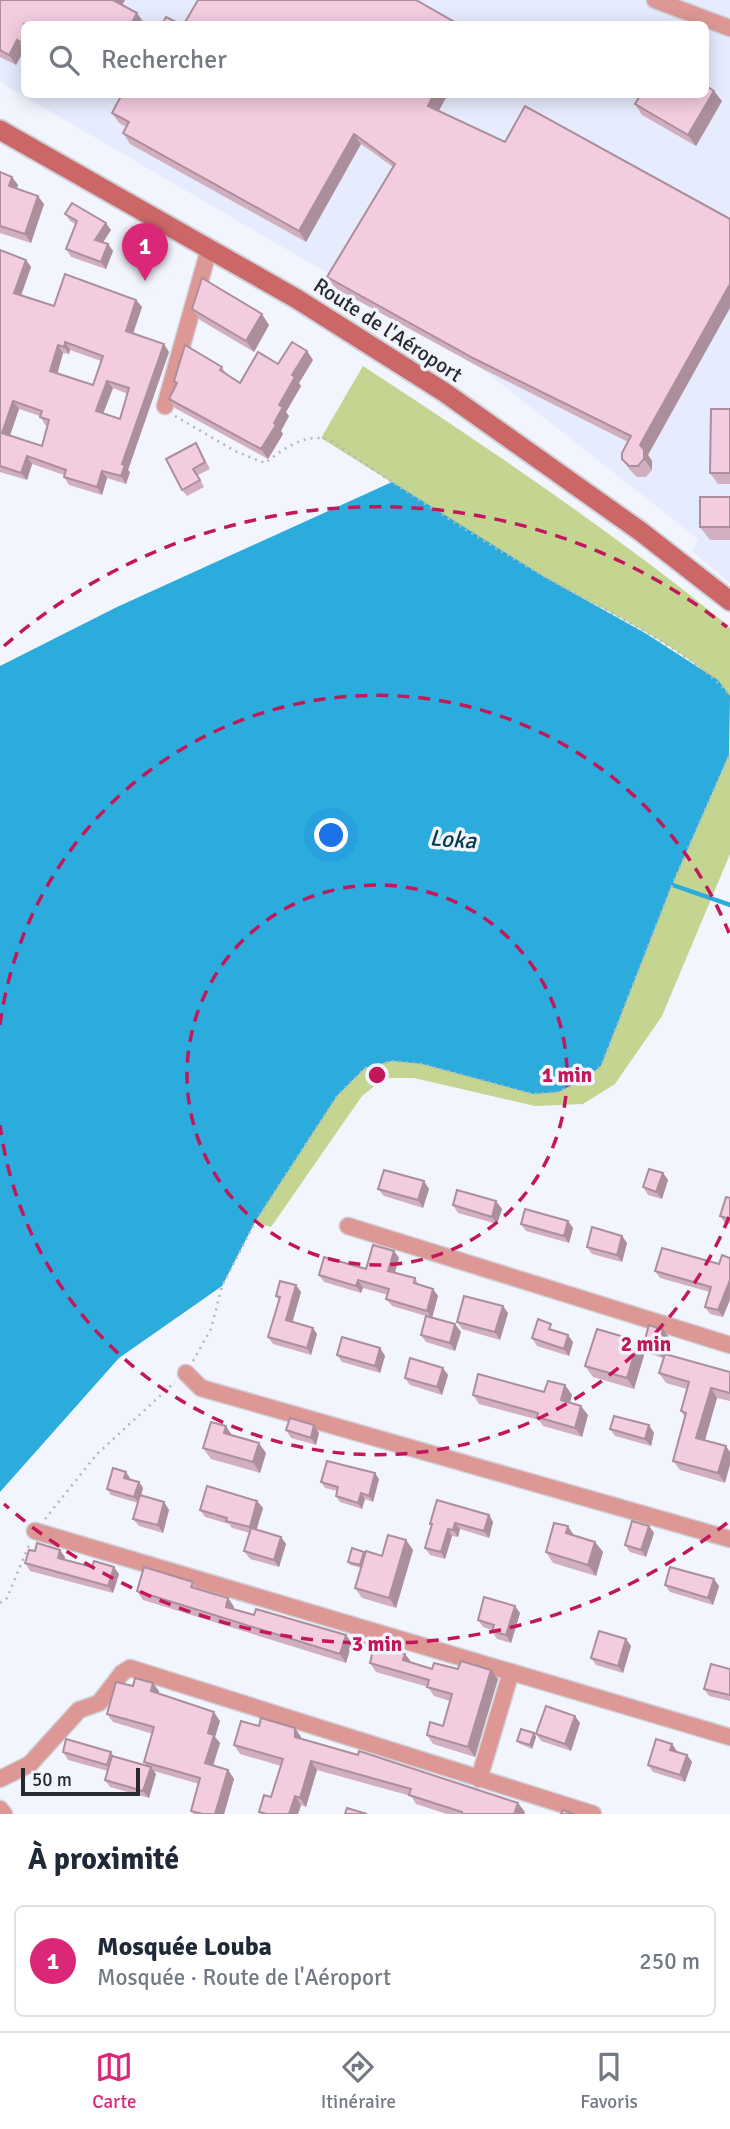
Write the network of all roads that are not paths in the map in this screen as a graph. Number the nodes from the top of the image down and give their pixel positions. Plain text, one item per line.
1 (654, 0) edge
2 (730, 28) edge
3 (0, 130) edge
4 (209, 249) junction
5 (165, 405) road end
6 (730, 601) edge
7 (348, 1226) dead end
8 (730, 1345) edge
9 (186, 1373) road end
10 (35, 1531) road end
11 (730, 1539) edge
12 (511, 1672) junction
13 (730, 1737) edge
14 (0, 1779) edge
15 (479, 1779) junction
16 (0, 1809) edge
17 (4, 1814) edge
18 (593, 1814) edge

1 - 2 street
3 - 4 main road, Route de l'Aéroport
4 - 5 street
4 - 6 main road, Route de l'Aéroport
7 - 8 street
9 - 11 street
10 - 12 street
12 - 13 street
12 - 15 street
14 - 15 street
15 - 18 street
16 - 17 street

